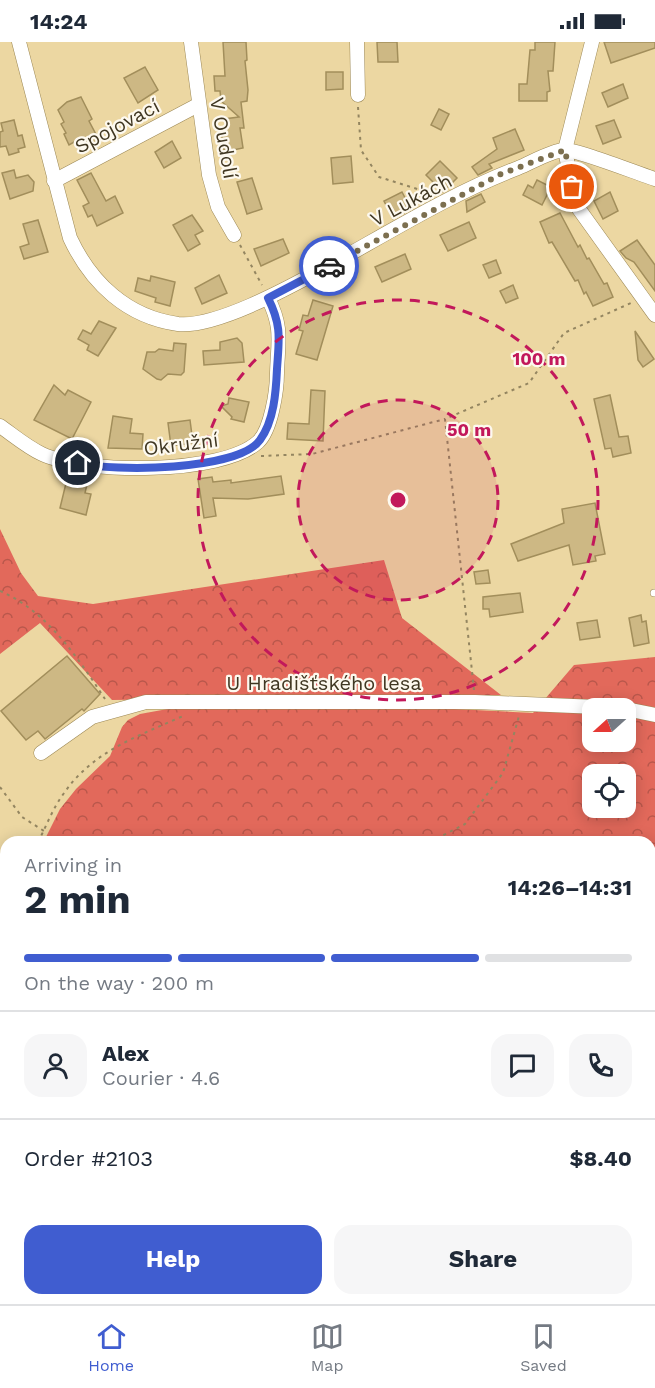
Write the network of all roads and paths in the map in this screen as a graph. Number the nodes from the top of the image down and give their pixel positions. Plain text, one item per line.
1 (19, 42) edge
2 (191, 42) edge
3 (357, 42) edge
4 (592, 42) edge
5 (358, 95) joint
6 (198, 105) junction
7 (565, 150) junction
8 (655, 179) edge
9 (54, 181) junction
10 (451, 200) junction
11 (234, 236) joint
12 (268, 298) junction
13 (643, 298) junction
14 (655, 315) edge
15 (445, 419) junction
16 (0, 426) edge
17 (255, 456) dead end
18 (0, 591) edge
19 (475, 702) junction
20 (522, 704) junction
21 (582, 706) edge
22 (112, 711) junction
23 (636, 711) edge
24 (655, 715) edge
25 (183, 716) dead end
26 (41, 753) dead end
27 (0, 787) edge
28 (1, 792) edge
29 (44, 831) junction
30 (41, 836) edge
31 (442, 836) edge

1 - 9 street, V Lukách
2 - 6 street, V Oudolí
3 - 5 street
4 - 7 street
5 - 10 path
6 - 9 street, Spojovací
6 - 11 street, V Oudolí
7 - 8 street
7 - 10 street, V Lukách
7 - 13 street
9 - 12 street, V Lukách
10 - 12 street, V Lukách
11 - 12 path
12 - 16 street, Okružní
13 - 14 street
13 - 15 path
15 - 17 path
15 - 19 path
18 - 22 path
19 - 20 street, U Hradišťského lesa
19 - 22 street, U Hradišťského lesa
20 - 21 street, U Hradišťského lesa
20 - 31 path
22 - 26 street, U Hradišťského lesa
23 - 24 street, U Hradišťského lesa
25 - 29 path
27 - 28 path
28 - 29 path
29 - 30 path

